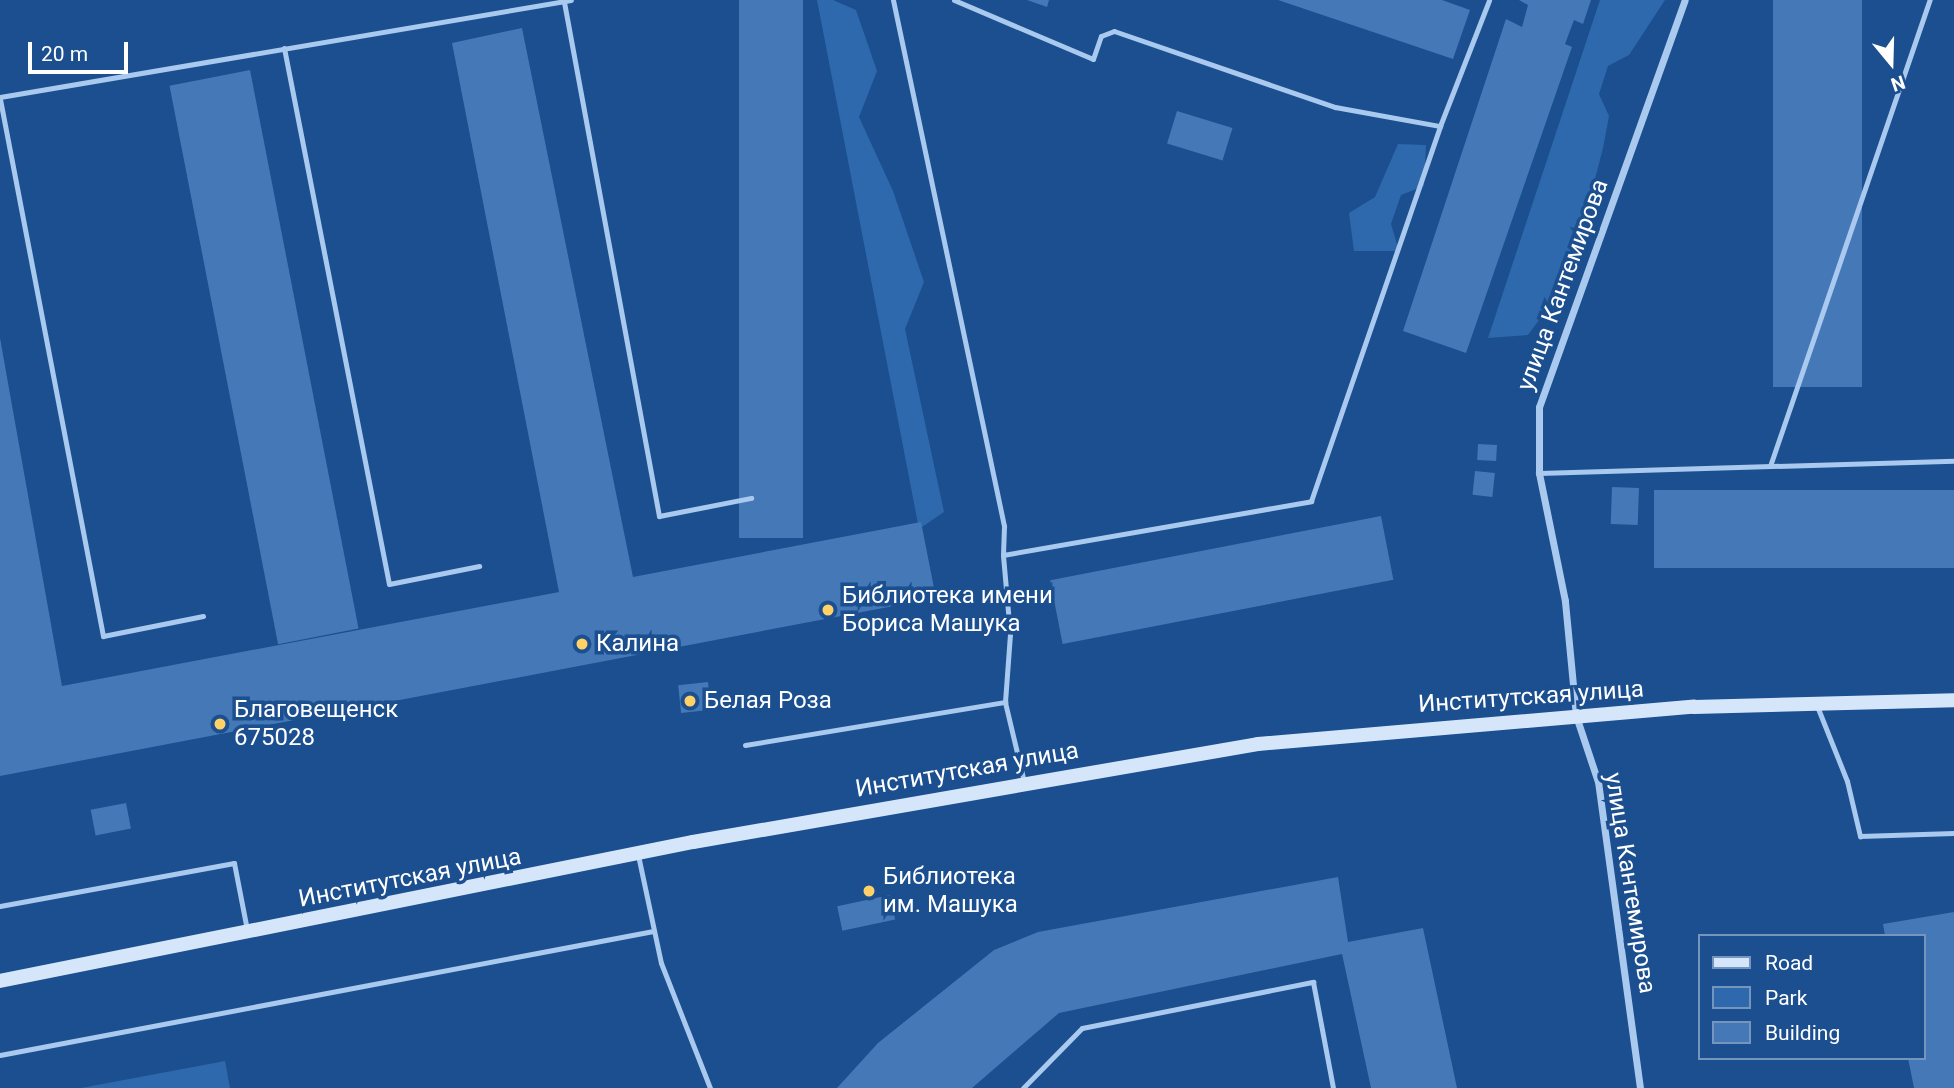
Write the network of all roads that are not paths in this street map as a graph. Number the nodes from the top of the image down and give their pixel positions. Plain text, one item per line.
1 (571, 0) edge
2 (893, 0) edge
3 (954, 0) edge
4 (1489, 0) edge
5 (1685, 0) edge
6 (1930, 0) edge
7 (564, 2) edge
8 (284, 48) junction
9 (0, 98) edge
10 (1440, 126) junction
11 (1954, 461) edge
12 (1770, 466) junction
13 (1539, 473) junction
14 (751, 498) dead end
15 (1003, 555) junction
16 (479, 566) dead end
17 (203, 616) dead end
18 (1954, 700) edge
19 (1005, 702) junction
20 (1815, 702) junction
21 (1576, 716) junction
22 (746, 745) dead end
23 (1024, 782) junction
24 (1954, 833) edge
25 (638, 855) junction
26 (0, 906) edge
27 (653, 931) junction
28 (247, 933) junction
29 (0, 981) edge
30 (0, 1055) edge
31 (710, 1088) edge
32 (1023, 1088) edge
33 (1333, 1088) edge
34 (1640, 1088) edge

1 - 7 lane
2 - 15 lane
3 - 10 lane
4 - 10 lane
5 - 13 street, улица Кантемирова
6 - 12 lane
7 - 8 lane
7 - 14 lane
8 - 9 lane
8 - 16 lane
9 - 17 lane
10 - 15 lane
11 - 12 lane
12 - 13 lane
13 - 21 street, улица Кантемирова
15 - 19 lane
18 - 20 main road, Институтская улица
19 - 22 lane
19 - 23 lane
20 - 21 main road, Институтская улица
20 - 24 lane
21 - 23 main road, Институтская улица
21 - 34 street, улица Кантемирова
23 - 25 main road, Институтская улица
25 - 27 lane
25 - 28 main road, Институтская улица
26 - 28 lane
27 - 30 lane
27 - 31 lane
28 - 29 main road, Институтская улица
32 - 33 lane

